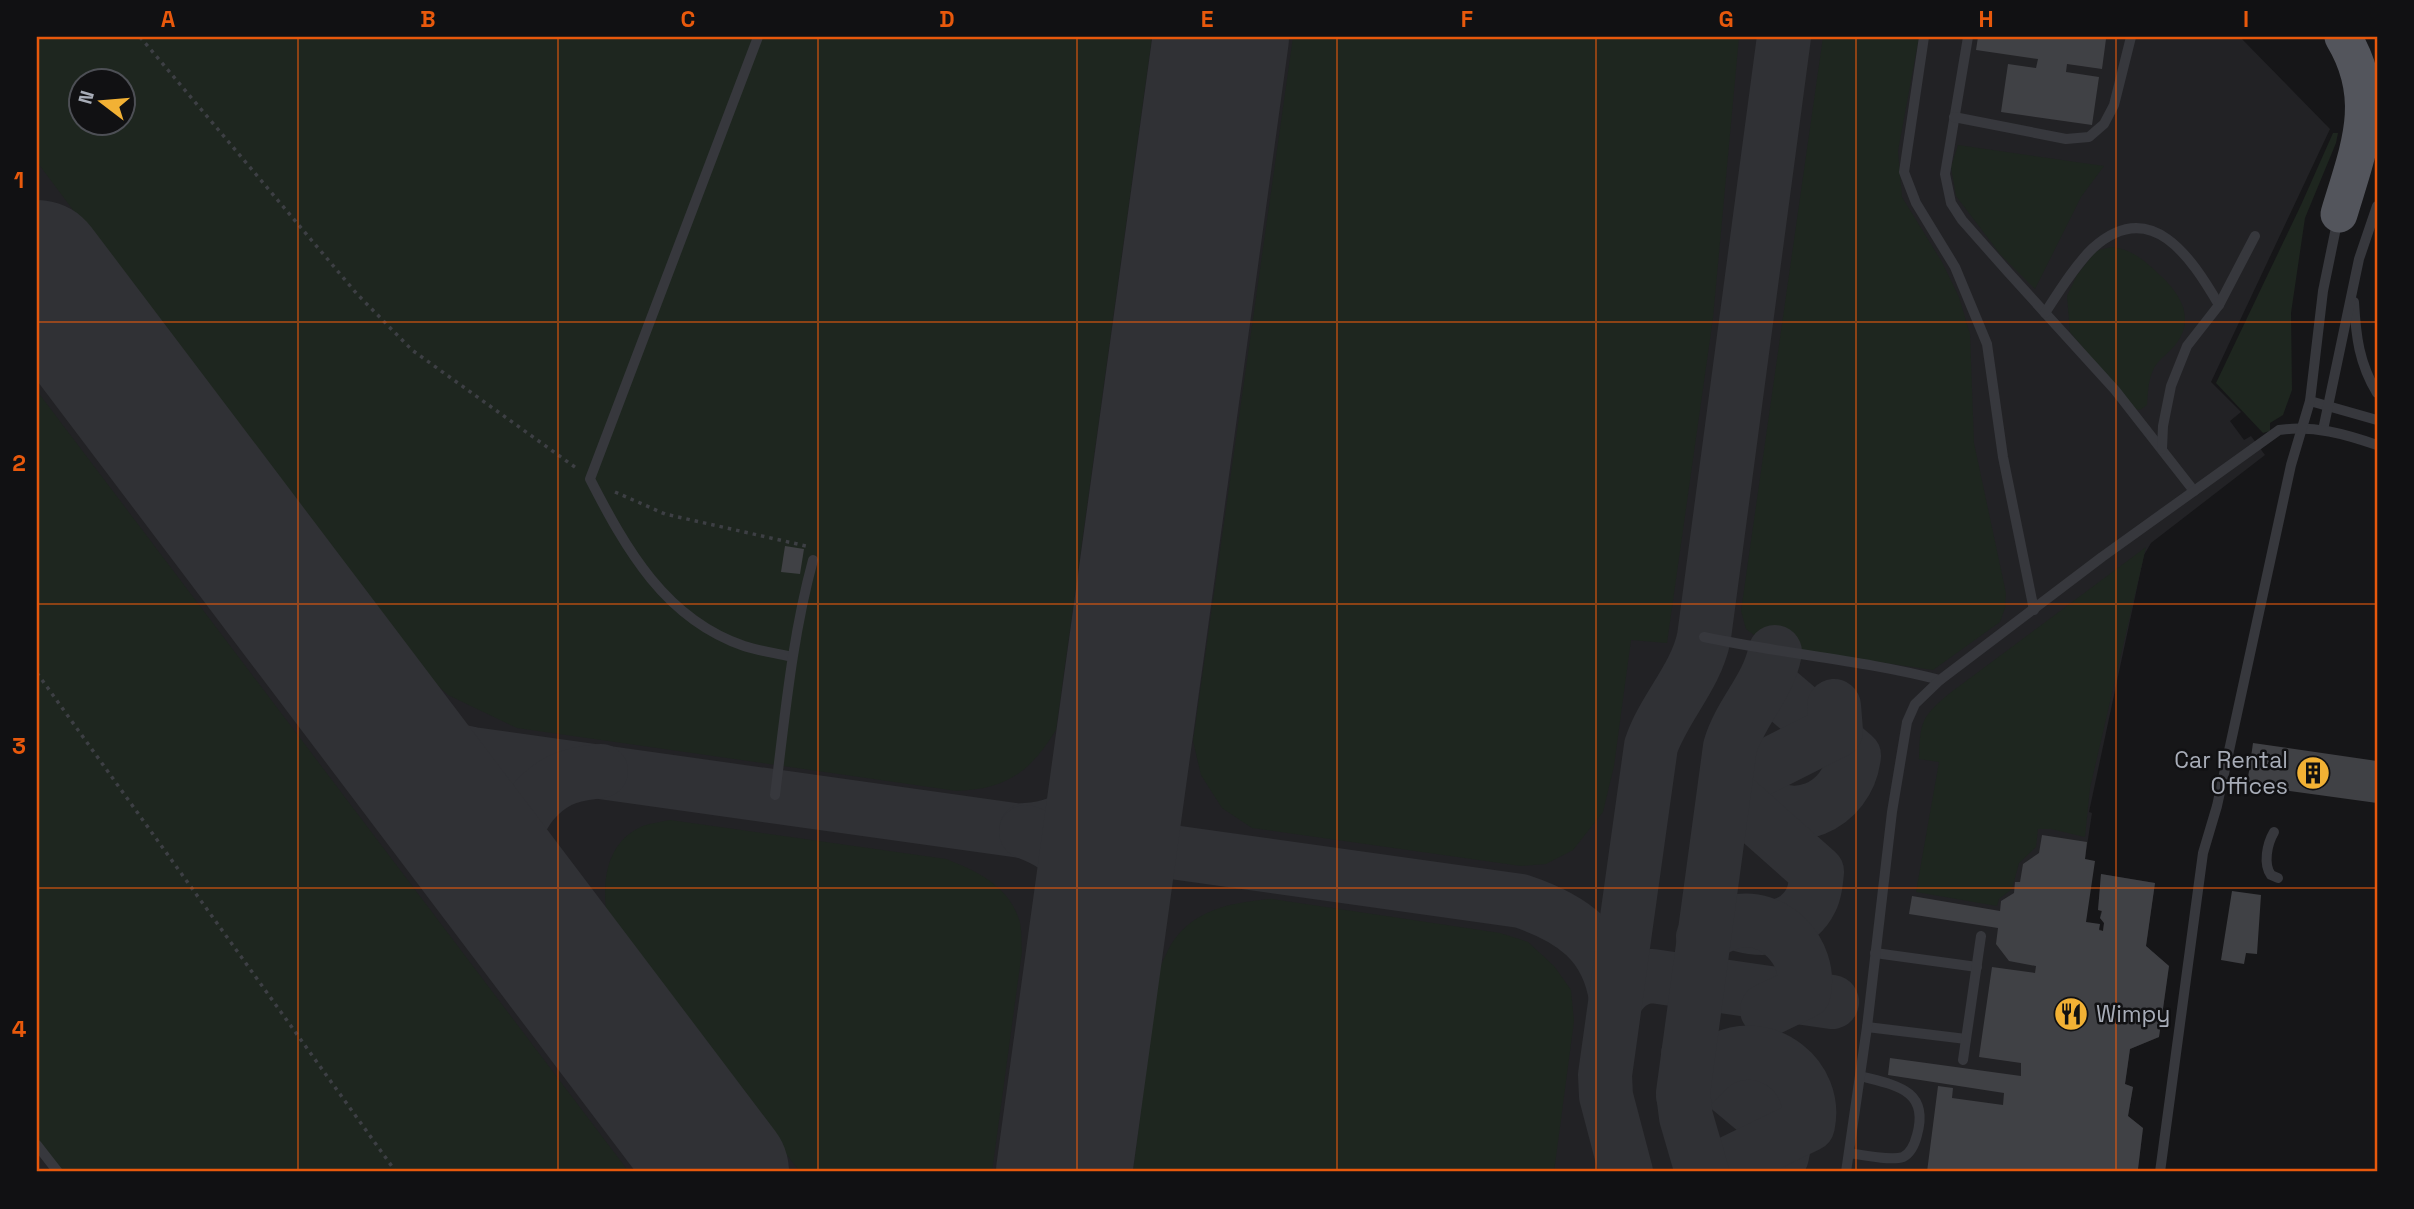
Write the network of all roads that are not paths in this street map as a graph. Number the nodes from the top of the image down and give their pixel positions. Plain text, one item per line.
1 (758, 37) edge
2 (1924, 37) edge
3 (1968, 37) edge
4 (2131, 37) edge
5 (2343, 37) edge
6 (2364, 37) edge
7 (2377, 52) edge
8 (1954, 117) junction
9 (2367, 158) dead end
10 (2377, 206) edge
11 (2339, 214) junction
12 (2255, 236) dead end
13 (2353, 285) junction
14 (2219, 304) junction
15 (2045, 313) junction
16 (2377, 393) edge
17 (2310, 401) junction
18 (2329, 407) junction
19 (2377, 420) edge
20 (2304, 428) junction
21 (2323, 429) junction
22 (2377, 445) edge
23 (2162, 449) junction
24 (2194, 491) junction
25 (2259, 545) dead end
26 (2273, 548) junction
27 (813, 560) road end
28 (2034, 610) junction
29 (1704, 637) dead end
30 (792, 657) junction
31 (1940, 680) junction
32 (775, 795) dead end
33 (2274, 832) dead end
34 (2278, 878) dead end
35 (1981, 936) dead end
36 (1875, 953) junction
37 (1977, 967) junction
38 (1867, 1027) junction
39 (1966, 1039) junction
40 (1963, 1060) dead end
41 (1860, 1076) junction
42 (37, 1145) edge
43 (1849, 1153) junction
44 (58, 1172) edge
45 (1846, 1172) edge
46 (2160, 1172) edge

1 - 30 lane
2 - 28 lane
3 - 8 lane
4 - 8 lane
5 - 11 main road
6 - 7 main road
8 - 15 lane
9 - 11 lane
10 - 13 lane
11 - 17 lane
12 - 14 lane
13 - 16 lane
13 - 18 lane
14 - 15 lane
14 - 23 lane
15 - 23 lane
17 - 18 lane
17 - 20 lane
18 - 19 lane
18 - 21 lane
20 - 21 lane
20 - 24 lane
20 - 26 lane
21 - 22 lane
23 - 24 lane
24 - 28 lane
25 - 26 lane
26 - 46 lane
27 - 30 lane
28 - 31 lane
29 - 31 lane
30 - 32 lane
31 - 36 lane
33 - 34 lane
35 - 37 lane
36 - 37 lane
36 - 38 lane
37 - 39 lane
38 - 39 lane
38 - 41 lane
39 - 40 lane
41 - 43 lane
41 - 43 lane
42 - 44 lane
43 - 45 lane

